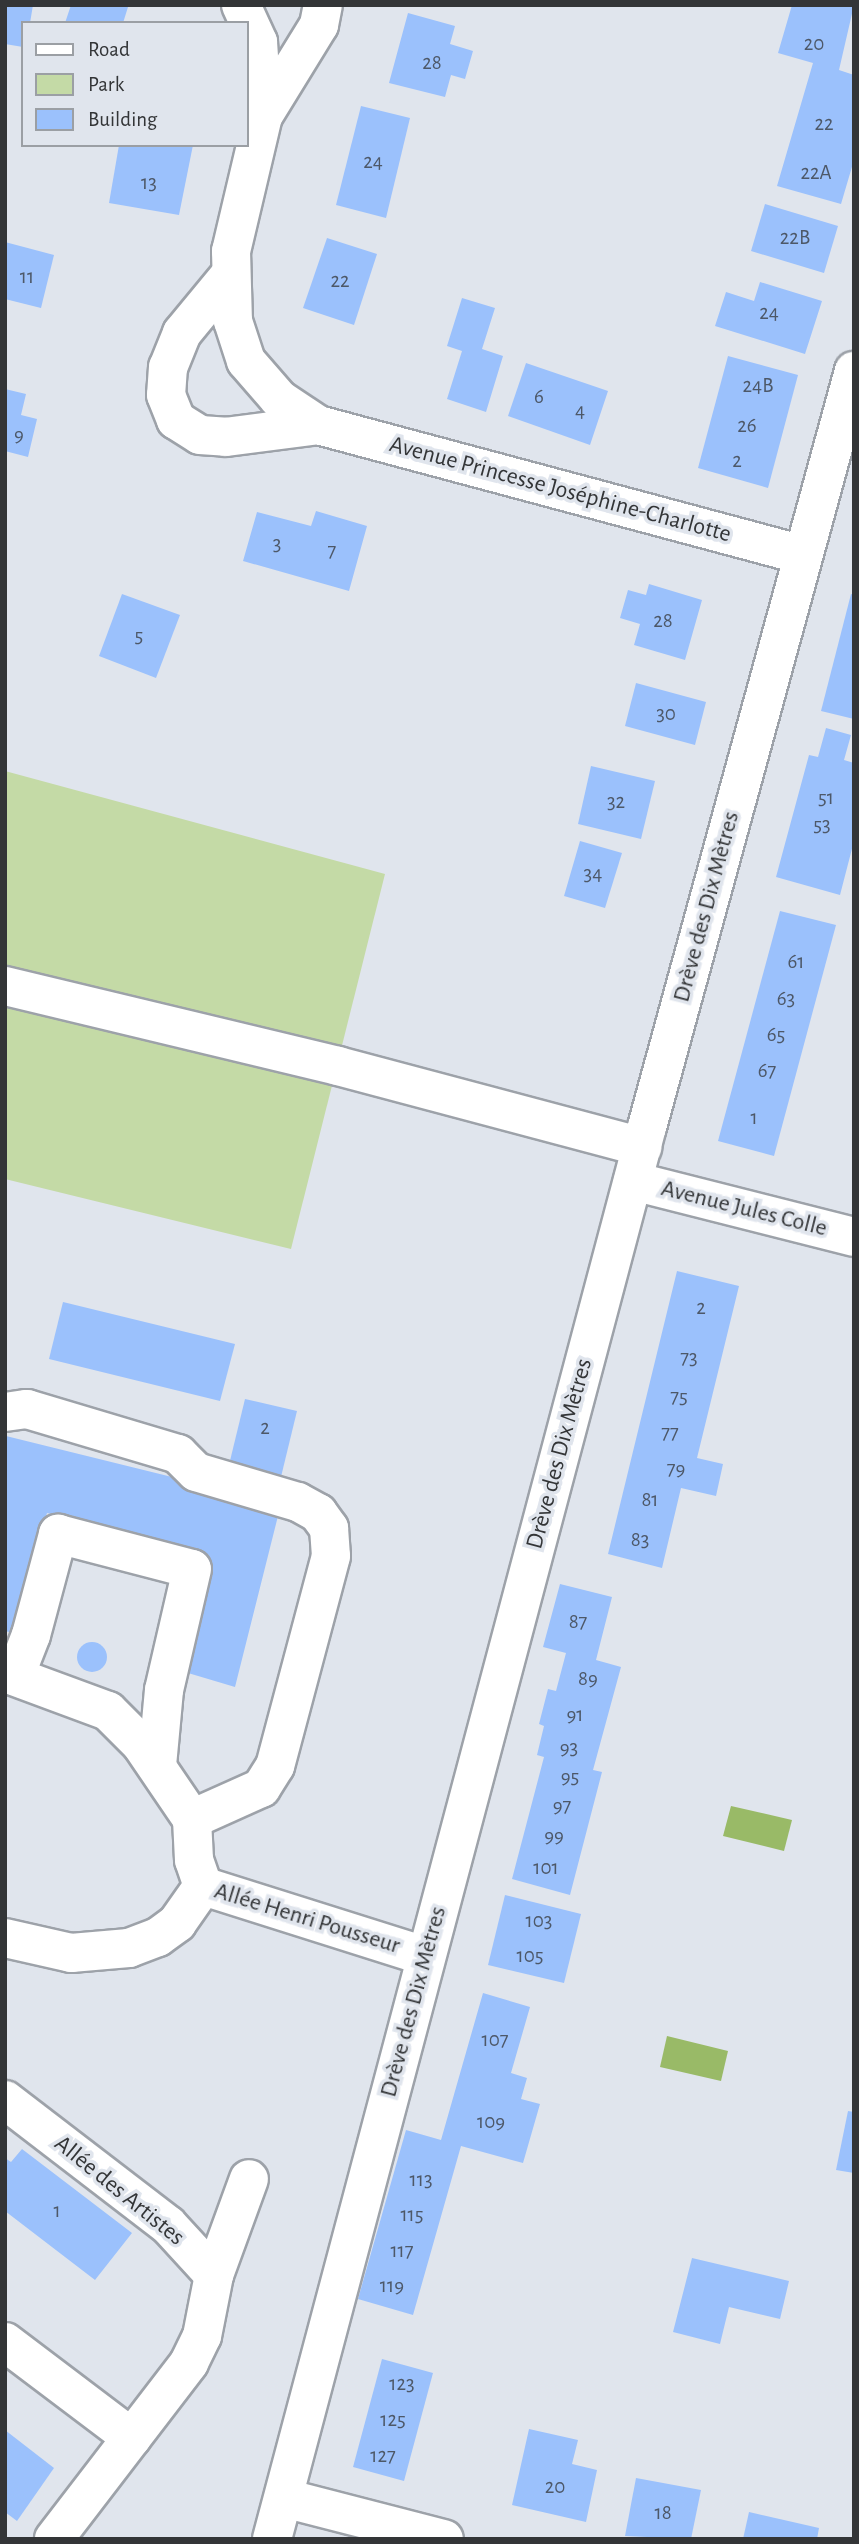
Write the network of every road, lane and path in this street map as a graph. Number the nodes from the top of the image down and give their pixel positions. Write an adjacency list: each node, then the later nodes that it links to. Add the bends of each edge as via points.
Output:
1 (241, 5): 3 (street, Avenue Princesse Joséphine-Charlotte, via 258,42)
2 (323, 5): 3 (street, Avenue Princesse Joséphine-Charlotte, via 319,25)
3 (262, 116): 4 (street, Avenue Princesse Joséphine-Charlotte)
4 (229, 276): 6 (street, Avenue Princesse Joséphine-Charlotte, via 233,321 246,361 279,399); 6 (street, Avenue Princesse Joséphine-Charlotte, via 182,333 168,367 166,395 176,420 200,435 226,437)
5 (854, 372): 7 (street, Drève des Dix Mètres)
6 (318, 425): 7 (street, Avenue Princesse Joséphine-Charlotte)
7 (803, 555): 9 (street, Drève des Dix Mètres)
8 (5, 986): 9 (street, Avenue Jules Colle, via 338,1066)
9 (638, 1164): 10 (street, Avenue Jules Colle); 17 (street, Drève des Dix Mètres)
10 (854, 1237)
11 (5, 1412): 14 (street, via 27,1409 178,1454 196,1472 298,1502 317,1513 329,1528 331,1556 275,1766 261,1788)
12 (10, 1674): 13 (street, via 108,1711); 13 (street, via 31,1635 58,1534 192,1569 164,1690)
13 (157, 1765): 14 (street)
14 (192, 1819): 15 (street, via 194,1860)
15 (202, 1886): 16 (street, Allée Henri Pousseur, via 177,1923 130,1948 71,1953); 17 (street, Allée Henri Pousseur)
16 (5, 1938)
17 (425, 1956): 23 (street, Drève des Dix Mètres)
18 (5, 2100): 20 (street, Allée des Artistes, via 168,2225)
19 (249, 2179): 20 (street)
20 (214, 2275): 22 (street, via 202,2336 189,2363)
21 (5, 2342): 22 (street)
22 (132, 2438): 24 (street)
23 (284, 2498): 25 (street, Drève des Dix Mètres); 26 (street)
24 (54, 2539)
25 (272, 2539)
26 (444, 2539)

